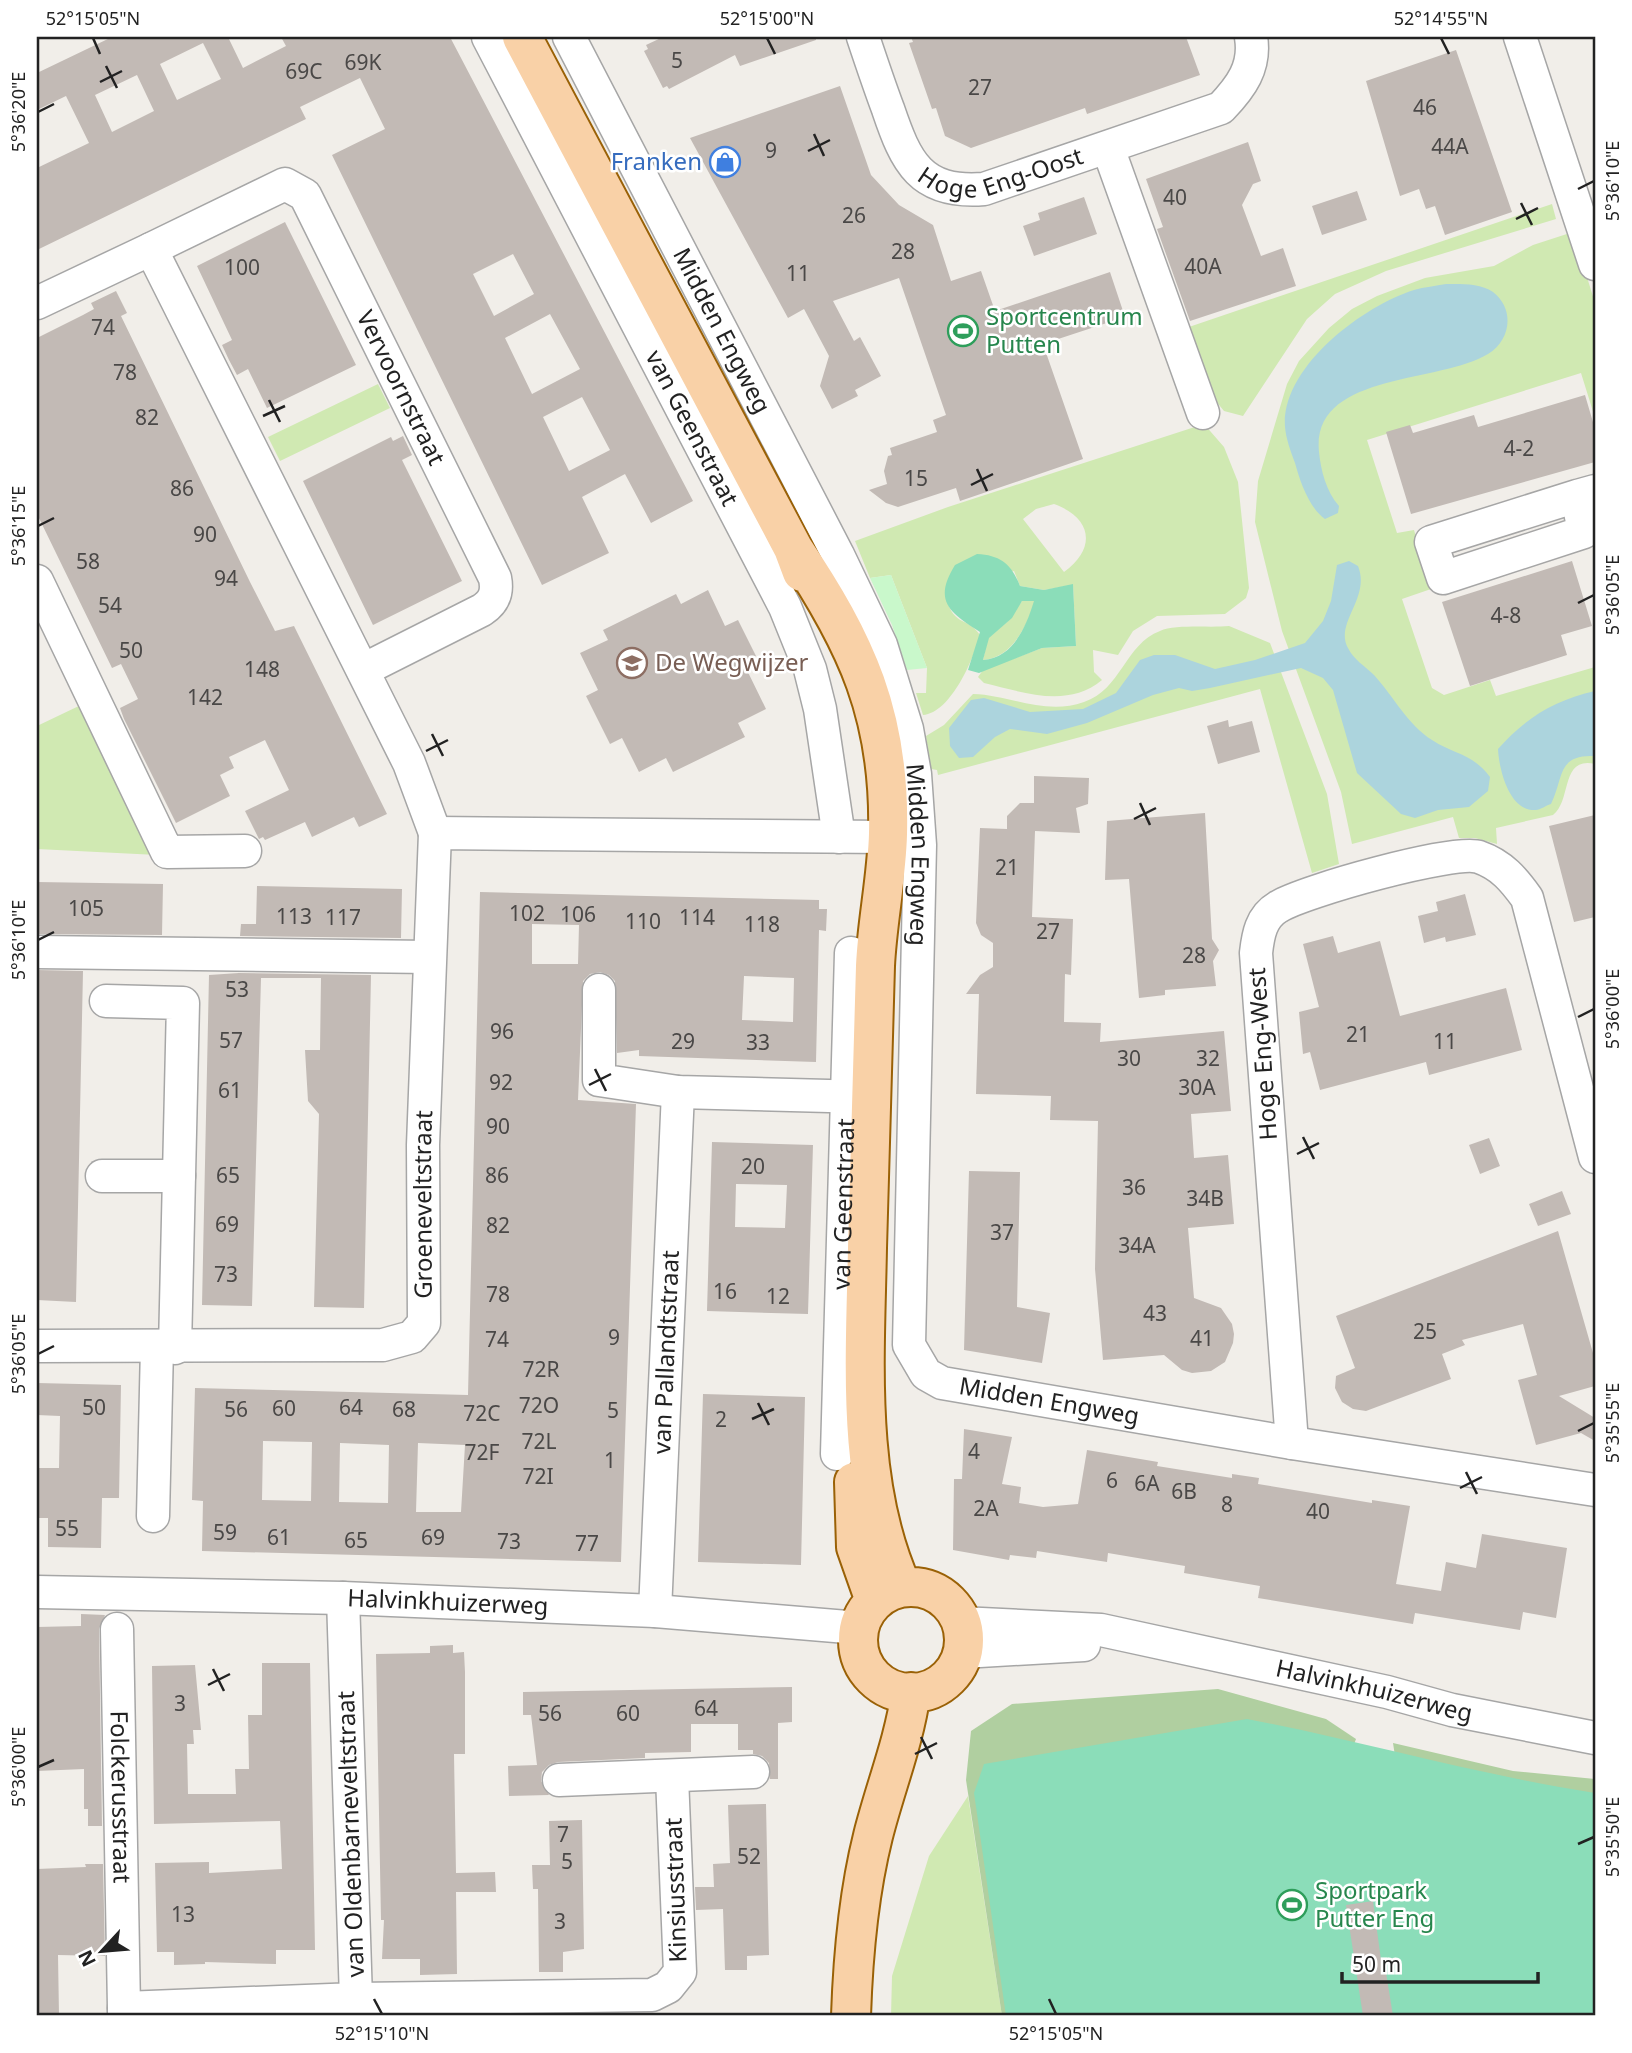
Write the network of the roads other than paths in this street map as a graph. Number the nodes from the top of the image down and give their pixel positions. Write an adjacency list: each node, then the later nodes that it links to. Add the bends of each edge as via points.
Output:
1 (488, 37): 15 (street, van Geenstraat, via 785,607)
2 (522, 37): 15 (main road, van Geenstraat, via 793,548 854,648 869,688 888,791)
3 (569, 37): 31 (street, Midden Engweg, via 838,555 881,645 907,729 920,845 909,1345 926,1374 942,1383)
4 (863, 37): 7 (street, Hoge Eng-Oost, via 900,145 914,168 934,184 958,191 984,189)
5 (1251, 37): 7 (street, Hoge Eng-Oost, via 1250,66 1240,89 1221,107)
6 (1520, 37): 9 (street)
7 (1108, 148): 11 (street, Hoge Eng-Oost)
8 (151, 249): 10 (street, Vervoornstraat); 13 (street); 13 (street, Vervoornstraat, via 285,184 304,195 497,588 482,610)
9 (1595, 264)
10 (37, 303)
11 (1203, 413)
12 (37, 581): 16 (street, via 167,852)
13 (363, 670): 14 (street, via 409,763)
14 (435, 833): 15 (street); 20 (street, Groeneveltstraat)
15 (866, 837): 25 (main road, van Geenstraat, via 877,914)
16 (245, 851)
17 (37, 952): 18 (street)
18 (186, 953): 20 (street); 23 (street)
19 (851, 953): 25 (street, van Geenstraat)
20 (429, 957): 30 (street, Groeneveltstraat, via 424,1323 412,1336 383,1345)
21 (599, 989): 24 (street, via 599,1080)
22 (106, 1001): 23 (street)
23 (183, 1003): 28 (street)
24 (678, 1092): 25 (street); 38 (street, van Pallandtstraat)
25 (859, 1096): 32 (street, van Geenstraat); 37 (main road, van Geenstraat, via 866,1330 857,1399 853,1518 861,1567)
26 (1595, 1157): 31 (street, Hoge Eng-West, via 1527,898 1507,872 1477,856 1437,859 1300,897 1276,908 1259,929 1256,953)
27 (102, 1176): 28 (street)
28 (179, 1176): 30 (street)
29 (37, 1346): 30 (street, Groeneveltstraat)
30 (166, 1348): 34 (street)
31 (1292, 1443): 33 (street)
32 (837, 1454)
33 (1595, 1490)
34 (153, 1516)
35 (37, 1592): 36 (street, Halvinkhuizerweg)
36 (343, 1598): 38 (street, Halvinkhuizerweg); 46 (street, van Oldenbarneveltstraat)
37 (879, 1606): 38 (street, Halvinkhuizerweg); 40 (main road, via 923,1588 936,1593 946,1601); 41 (main road, via 859,1649 866,1668)
38 (655, 1611)
39 (117, 1629): 48 (street, Folckerusstraat)
40 (962, 1638): 41 (main road, via 954,1671 939,1685 930,1690); 42 (street, Halvinkhuizerweg, via 1152,1642)
41 (900, 1690): 49 (main road, via 878,1742 873,1835 854,1943)
42 (1595, 1738)
43 (753, 1772): 44 (street)
44 (672, 1777): 45 (street); 47 (street, Kinsiusstraat, via 680,1972 668,1987)
45 (558, 1780)
46 (356, 1999): 47 (street, Kinsiusstraat); 48 (street, van Oldenbarneveltstraat)
47 (615, 2006)
48 (124, 2012)
49 (850, 2016)

